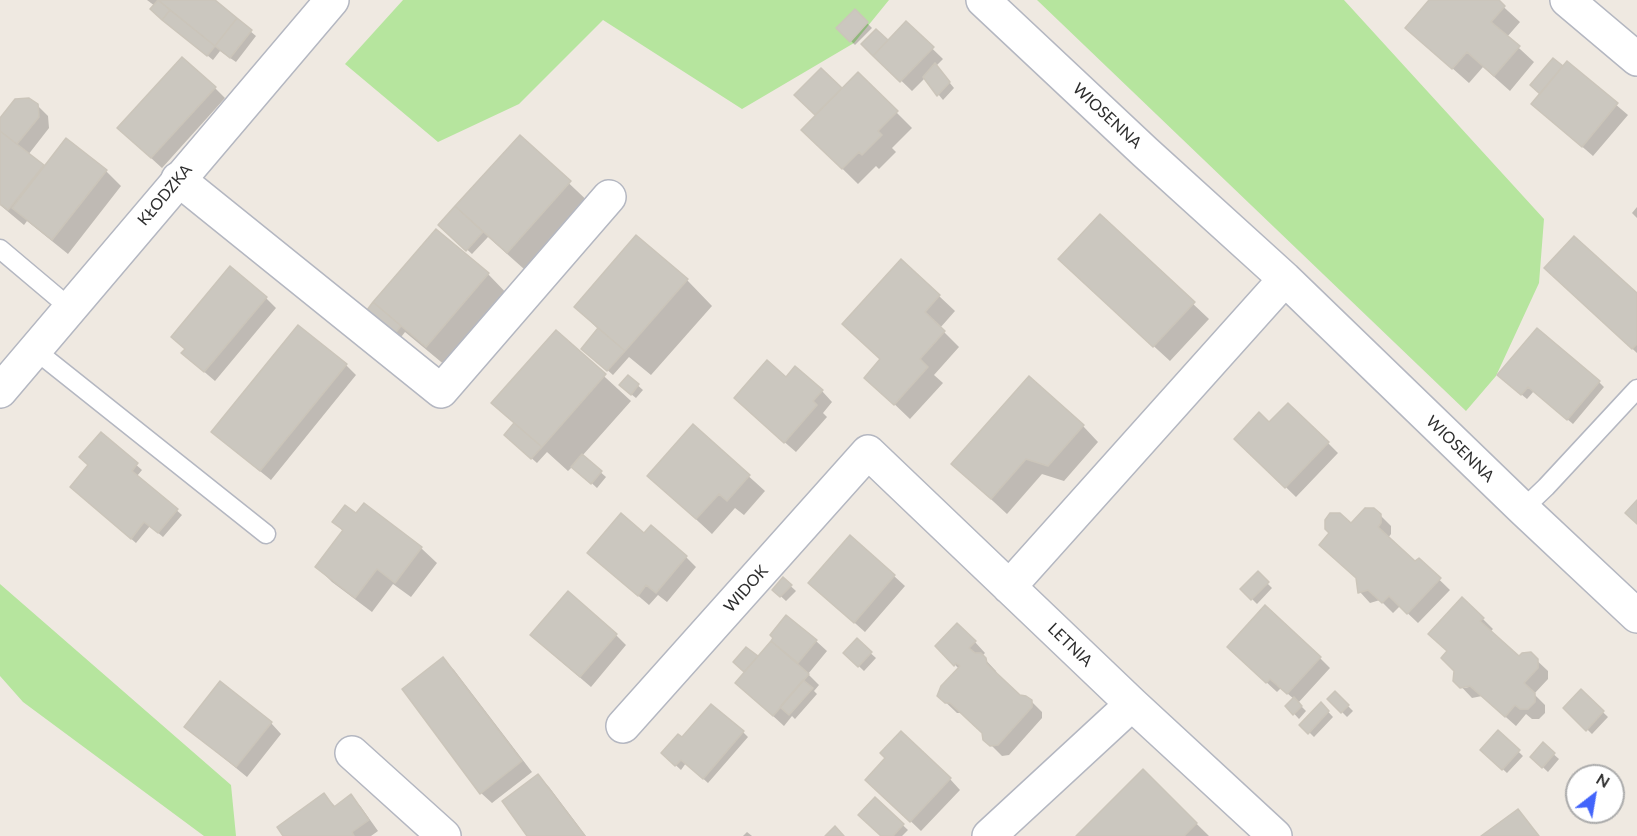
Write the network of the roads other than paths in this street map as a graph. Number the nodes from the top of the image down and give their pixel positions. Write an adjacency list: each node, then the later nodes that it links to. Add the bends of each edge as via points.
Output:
1 (332, 0): 5 (street, KŁODZKA)
2 (983, 0): 8 (street, WIOSENNA)
3 (1567, 0): 4 (street)
4 (1637, 59)
5 (178, 179): 6 (street, via 441,391); 9 (street, KŁODZKA)
6 (609, 197)
7 (0, 249): 9 (lane)
8 (1285, 279): 14 (street, WIOSENNA); 16 (street)
9 (70, 308): 10 (street, KŁODZKA)
10 (34, 350): 12 (street, KŁODZKA); 15 (lane)
11 (1637, 389): 14 (lane)
12 (0, 391)
13 (868, 452): 16 (street, LETNIA); 19 (street, WIDOK)
14 (1523, 509): 17 (street, WIOSENNA)
15 (266, 534)
16 (1009, 586): 18 (street, LETNIA)
17 (1637, 616)
18 (1132, 704): 22 (street); 23 (street, LETNIA)
19 (623, 726)
20 (352, 753): 21 (street)
21 (444, 836)
22 (989, 836)
23 (1275, 836)

